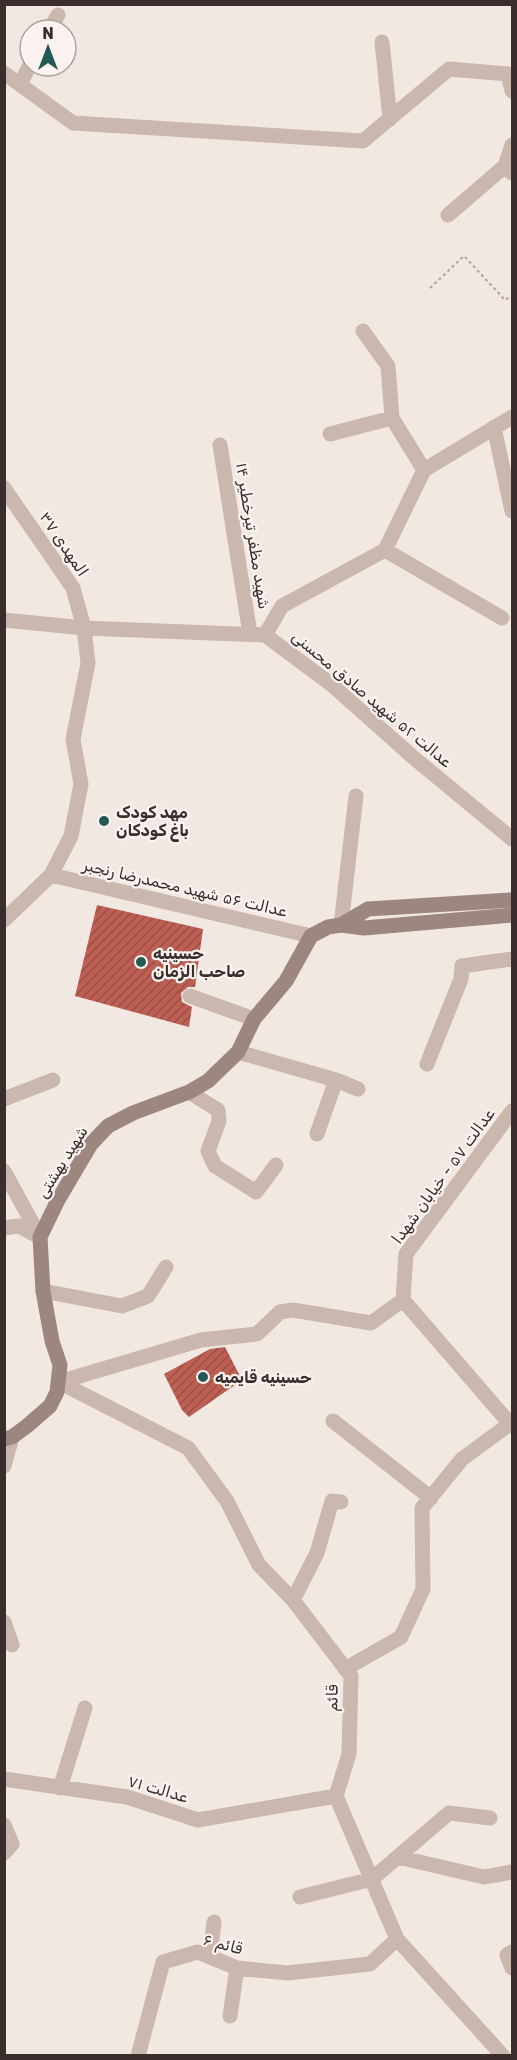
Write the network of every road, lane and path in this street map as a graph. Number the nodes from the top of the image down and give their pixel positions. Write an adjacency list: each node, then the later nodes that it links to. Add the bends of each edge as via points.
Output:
1 (58, 15): 2 (street)
2 (56, 18)
3 (382, 42): 9 (street)
4 (510, 71): 8 (street); 9 (street, via 449,69)
5 (4, 73): 7 (street)
6 (23, 78): 7 (street)
7 (20, 84): 9 (street, via 73,123 363,141)
8 (513, 91)
9 (390, 119)
10 (513, 145): 11 (street)
11 (509, 170): 12 (street)
12 (448, 215)
13 (430, 288): 14 (path, via 464,256 505,300)
14 (513, 296)
15 (363, 331): 17 (street, via 388,366)
16 (513, 417): 18 (street)
17 (393, 418): 19 (street); 21 (street)
18 (494, 427): 21 (street); 23 (street)
19 (330, 434)
20 (220, 445): 28 (street, شهید مظفر تیرخطیر ۱۴)
21 (424, 470): 24 (street)
22 (4, 488): 27 (street, المهدی ۳۷, via 73,588)
23 (513, 511)
24 (386, 550): 25 (street); 28 (street, via 282,606)
25 (502, 618)
26 (4, 620): 27 (street)
27 (84, 628): 28 (street); 31 (street, المهدی ۳۷, via 88,663 72,739 81,784 71,836)
28 (257, 634): 30 (street, عدالت ۵۲ شهید صادق محسنی, via 332,685)
29 (356, 796): 35 (street)
30 (513, 839)
31 (51, 875): 34 (street, المهدی ۳۷); 36 (street, عدالت ۵۶ شهید محمدرضا رنجبر)
32 (513, 900): 35 (main road, via 368,909)
33 (513, 915): 35 (main road, via 364,928)
34 (4, 920)
35 (341, 925): 36 (main road)
36 (311, 936): 39 (main road, شهید بهشتی, via 286,981)
37 (513, 959): 41 (street, via 462,966 461,979)
38 (190, 996): 39 (street)
39 (254, 1019): 40 (main road, شهید بهشتی)
40 (238, 1052): 43 (street); 45 (main road, شهید بهشتی)
41 (427, 1064)
42 (53, 1080): 46 (street)
43 (336, 1080): 44 (street); 48 (street)
44 (358, 1089)
45 (189, 1092): 51 (street, via 218,1110 219,1121 208,1151 215,1166 256,1192); 54 (main road, شهید بهشتی, via 108,1126 91,1144)
46 (4, 1099)
47 (513, 1111): 49 (street, عدالت ۵۷ - خیابان شهدا)
48 (317, 1134)
49 (495, 1135): 50 (street); 57 (street, عدالت ۵۷ - خیابان شهدا, via 406,1254)
50 (513, 1137)
51 (276, 1165)
52 (4, 1172): 54 (street)
53 (4, 1228): 54 (street, via 19,1227)
54 (40, 1237): 56 (main road)
55 (166, 1267): 56 (street, via 148,1296 122,1306)
56 (43, 1291): 58 (main road, via 60,1365)
57 (403, 1300): 58 (street, via 371,1323 293,1310 280,1312 257,1334 201,1340); 60 (street)
58 (59, 1382): 61 (main road, via 50,1406); 65 (street, قائم, via 189,1448 227,1501 259,1565)
59 (333, 1421): 63 (street)
60 (512, 1425): 63 (street, via 462,1459)
61 (8, 1438): 62 (street)
62 (4, 1466)
63 (430, 1498): 68 (street, via 422,1508 423,1589 401,1637)
64 (341, 1502): 65 (street, via 332,1501 317,1553)
65 (293, 1600): 68 (street, قائم)
66 (4, 1623): 67 (street)
67 (12, 1645)
68 (345, 1668): 72 (street, قائم, via 351,1676 349,1754)
69 (85, 1708): 71 (street)
70 (4, 1779): 71 (street, عدالت ۷۱)
71 (60, 1788): 72 (street, عدالت ۷۱, via 127,1797 198,1820)
72 (336, 1796): 78 (street)
73 (490, 1818): 76 (street, via 449,1813)
74 (4, 1825): 75 (street, via 12,1844)
75 (4, 1853)
76 (398, 1857): 77 (street, via 484,1876); 78 (street)
77 (513, 1872)
78 (372, 1879): 79 (street); 81 (street)
79 (300, 1897)
80 (214, 1922): 83 (street)
81 (397, 1939): 84 (street, قائم ۶, via 370,1964 288,1973); 88 (street)
82 (513, 1952): 85 (street, via 507,1955)
83 (210, 1957): 84 (street, قائم ۶); 87 (street, قائم ۶, via 198,1952 163,1962)
84 (237, 1968): 86 (street)
85 (513, 1968)
86 (230, 2016)
87 (138, 2055)
88 (503, 2055)

